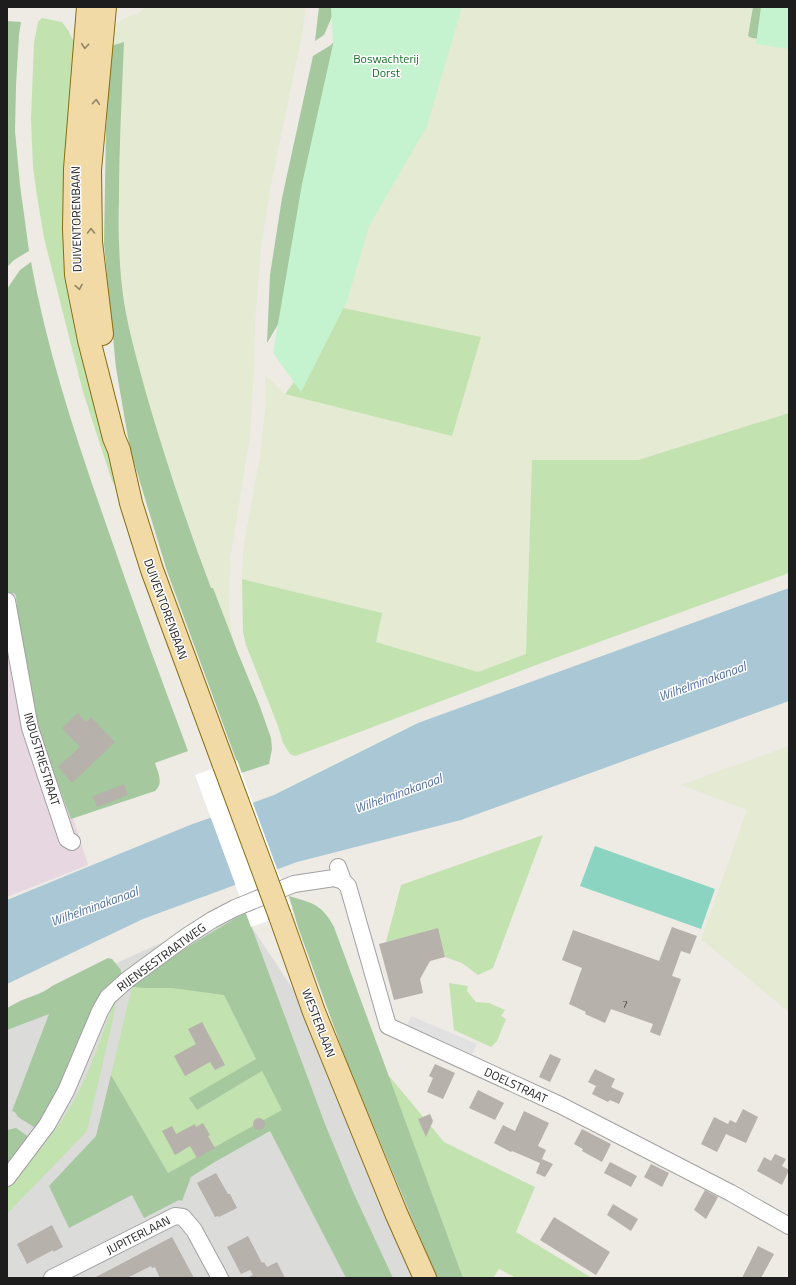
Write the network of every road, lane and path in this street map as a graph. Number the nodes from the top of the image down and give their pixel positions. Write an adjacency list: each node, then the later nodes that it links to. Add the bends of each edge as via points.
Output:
1 (88, 7): 3 (main road, DUIVENTORENBAAN, one-way to 3, via 75,169 76,275)
2 (105, 7): 3 (main road, DUIVENTORENBAAN, one-way to 2, via 121,436 100,324 91,242 90,170)
3 (119, 450): 5 (main road, DUIVENTORENBAAN, via 131,503 152,570)
4 (7, 602): 6 (street, INDUSTRIESTRAAT, via 30,728 67,839)
5 (224, 765): 12 (main road, WESTERLAAN, bridge, via 314,1012)
6 (72, 842)
7 (341, 874): 8 (street, RIJENSESTRAATWEG, via 334,878 294,884 212,920 127,980 108,997 66,1091 47,1125); 9 (street, DOELSTRAAT, via 348,886 388,1026 560,1105 731,1193)
8 (7, 1178)
9 (789, 1226)
10 (52, 1278): 11 (street, JUPITERLAAN, via 175,1216 183,1217 194,1230)
11 (220, 1278)
12 (425, 1278)

